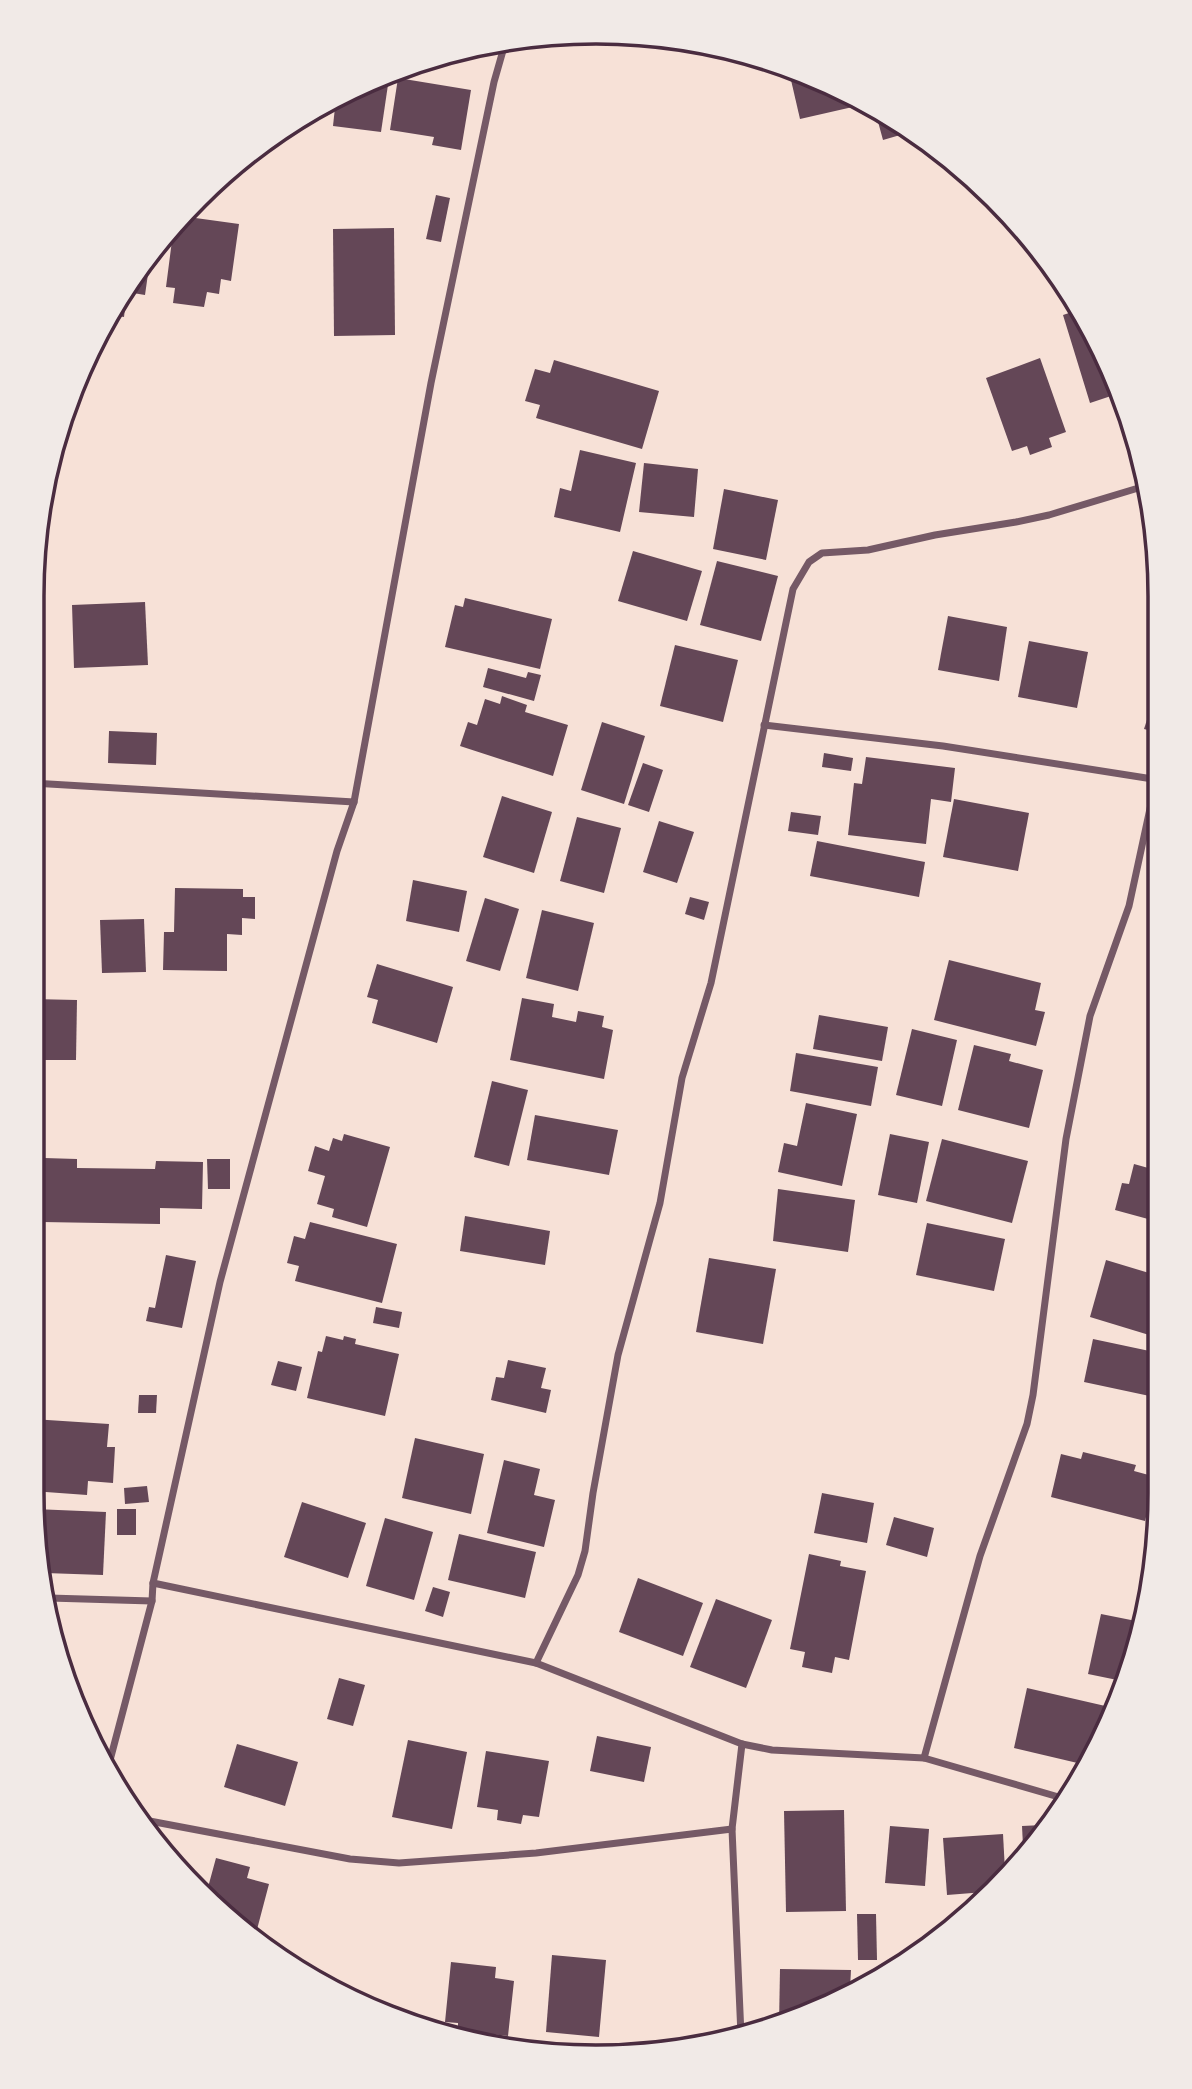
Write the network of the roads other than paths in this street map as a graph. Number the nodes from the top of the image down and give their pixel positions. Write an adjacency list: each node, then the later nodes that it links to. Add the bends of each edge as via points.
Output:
1 (503, 52): 6 (street, via 431,383)
2 (1138, 488): 3 (street, via 1017,522 867,550 822,553 809,562 793,589)
3 (764, 725): 4 (street, via 943,746); 11 (street, via 711,983 682,1078 660,1203 618,1355 586,1551)
4 (1148, 778)
5 (44, 784): 6 (street)
6 (354, 802): 8 (street, via 220,1282)
7 (1148, 823): 14 (street, via 1129,906 1090,1016 1066,1139 1027,1424 980,1556)
8 (153, 1583): 10 (street); 11 (street)
9 (54, 1598): 10 (street)
10 (152, 1601): 13 (street)
11 (536, 1664): 12 (street)
12 (742, 1744): 14 (street, via 772,1750); 17 (street)
13 (111, 1756)
14 (924, 1758): 15 (street)
15 (1057, 1797)
16 (153, 1822): 17 (street, via 350,1859 399,1863 536,1853)
17 (732, 1829): 18 (street)
18 (741, 2026)

